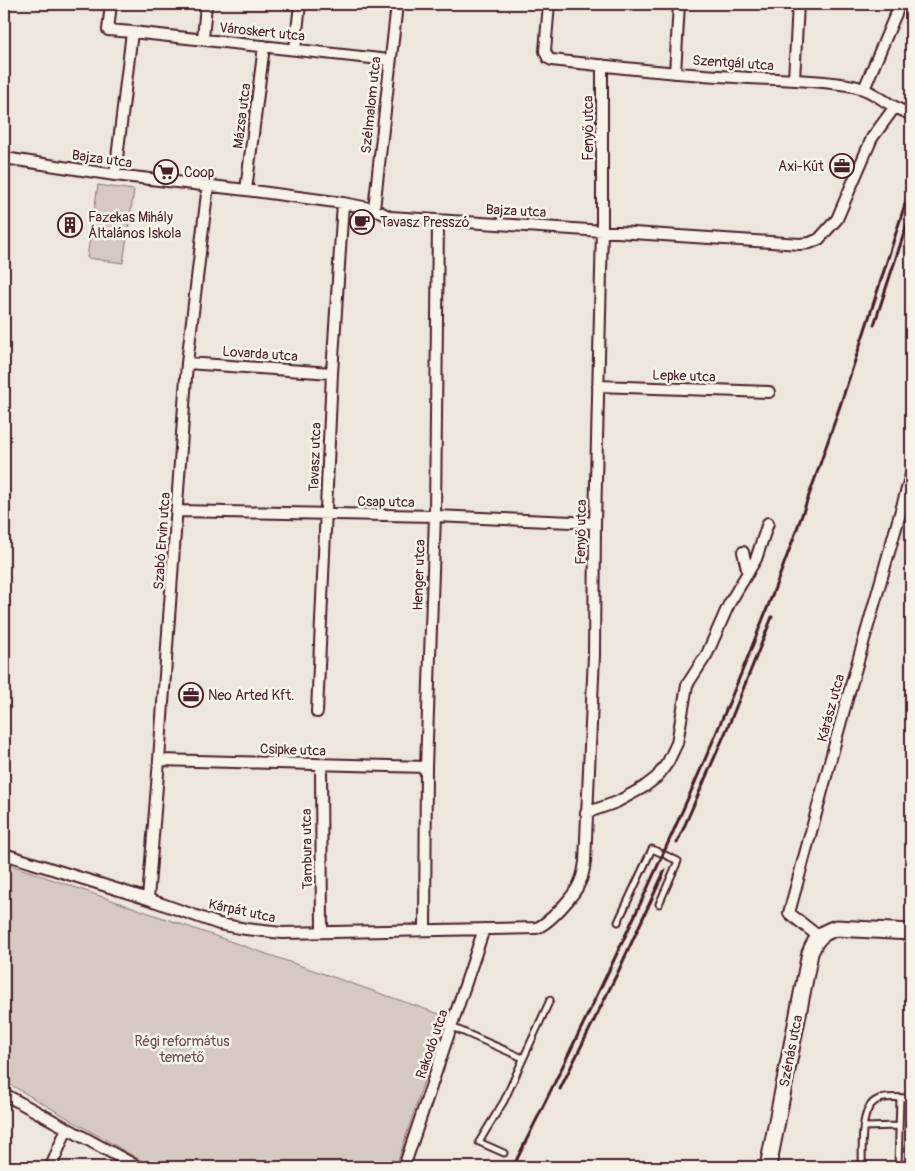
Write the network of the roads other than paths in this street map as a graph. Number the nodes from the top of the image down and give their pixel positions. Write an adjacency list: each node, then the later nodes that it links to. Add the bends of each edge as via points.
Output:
1 (111, 4): 9 (street, Városkert utca, via 108,30)
2 (206, 4): 10 (street)
3 (300, 4): 12 (street)
4 (397, 4): 13 (street, Szélmalom utca)
5 (549, 4): 14 (street, Szentgál utca, via 545,51 548,58)
6 (679, 4): 15 (street)
7 (798, 4): 16 (street)
8 (900, 4): 17 (street)
9 (132, 32): 10 (street, Városkert utca); 21 (street)
10 (203, 39): 11 (street, Városkert utca)
11 (264, 46): 12 (street, Városkert utca); 23 (street, Mázsa utca)
12 (295, 49): 13 (street, Városkert utca)
13 (389, 60): 25 (street, Szélmalom utca)
14 (602, 66): 15 (street, Szentgál utca); 27 (street, Fenyő utca)
15 (675, 73): 16 (street, Szentgál utca)
16 (794, 80): 17 (street, Szentgál utca)
17 (864, 89): 18 (street, Szentgál utca)
18 (894, 108): 19 (street, Szentgál utca); 27 (street, Bajza utca, via 872,138 837,219 815,241 800,244)
19 (911, 114)
20 (4, 158): 21 (street, Bajza utca)
21 (115, 175): 22 (street, Bajza utca)
22 (208, 185): 23 (street, Bajza utca); 28 (street, Szabó Ervin utca)
23 (246, 190): 24 (street, Bajza utca)
24 (343, 203): 25 (street, Bajza utca); 29 (street, Tavasz utca)
25 (374, 209): 26 (street, Bajza utca, via 390,217)
26 (438, 221): 27 (street, Bajza utca); 35 (street, Henger utca)
27 (602, 230): 30 (street, Fenyő utca)
28 (187, 363): 29 (street, Lovarda utca); 33 (street, Szabó Ervin utca)
29 (332, 373): 34 (street, Tavasz utca)
30 (598, 386): 31 (street, Lepke utca); 36 (street, Fenyő utca)
31 (768, 392)
32 (911, 475): 53 (street, Kárász utca, via 789,913)
33 (178, 511): 34 (street, Csap utca); 41 (street, Szabó Ervin utca)
34 (326, 515): 35 (street, Csap utca); 40 (street, Tavasz utca)
35 (434, 516): 36 (street, Csap utca); 43 (street, Henger utca)
36 (595, 523): 44 (street, Fenyő utca, via 594,655)
37 (768, 523): 39 (street)
38 (743, 552): 39 (street)
39 (748, 573): 44 (street, via 707,654 687,684 677,742 664,769 644,787 617,802)
40 (317, 712)
41 (159, 760): 42 (street, Csipke utca); 46 (street, Szabó Ervin utca)
42 (320, 765): 43 (street, Csipke utca); 51 (street, Tambura utca)
43 (426, 767): 50 (street, Henger utca)
44 (586, 813): 49 (street, Fenyő utca, via 585,862 576,890 536,928)
45 (4, 854): 46 (street, Kárpát utca)
46 (148, 899): 51 (street, Kárpát utca, via 219,924 282,933)
47 (659, 904): 48 (lane, via 678,862 652,849)
48 (618, 922)
49 (484, 929): 50 (street, Kárpát utca); 55 (street, Rakodó utca)
50 (425, 930): 51 (street, Kárpát utca)
51 (322, 932)
52 (911, 932): 53 (street, via 844,927)
53 (818, 936): 67 (street, Szénás utca, via 810,953)
54 (550, 1000): 56 (lane)
55 (452, 1027): 56 (lane); 66 (street, Rakodó utca)
56 (524, 1058): 63 (lane, via 504,1101 479,1142)
57 (4, 1094): 62 (street)
58 (900, 1098): 59 (lane); 60 (lane); 61 (lane, via 881,1098 872,1102 866,1111)
59 (911, 1098)
60 (899, 1126): 61 (lane); 69 (lane)
61 (864, 1127): 68 (lane)
62 (66, 1128): 64 (street); 65 (street)
63 (504, 1153)
64 (51, 1167)
65 (138, 1167)
66 (404, 1167)
67 (768, 1167)
68 (862, 1167)
69 (898, 1167)

